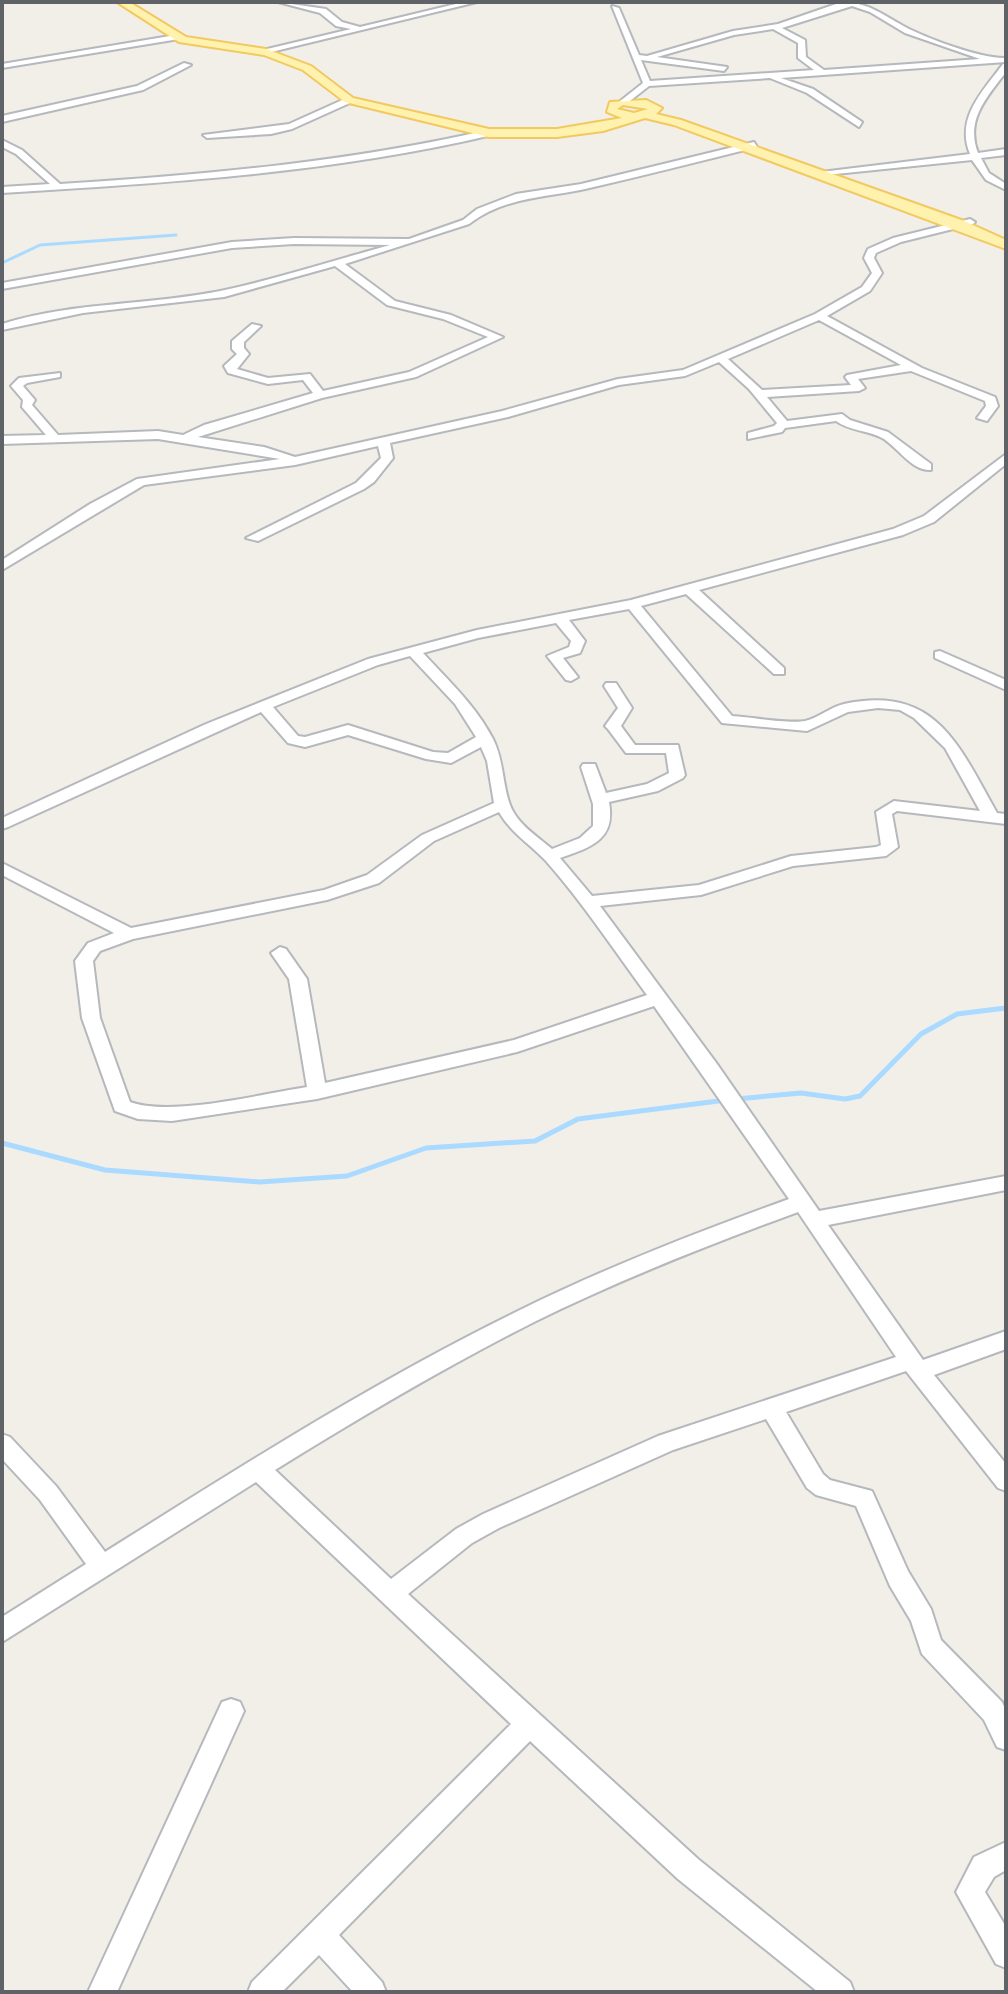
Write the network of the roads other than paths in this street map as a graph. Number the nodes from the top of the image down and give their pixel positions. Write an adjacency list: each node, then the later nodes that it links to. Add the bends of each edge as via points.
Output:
1 (122, 2): 8 (main road)
2 (282, 2): 7 (street, via 323,11 339,24)
3 (473, 2): 7 (street)
4 (852, 3): 6 (street); 13 (street, via 908,31)
5 (618, 7): 10 (street)
6 (775, 27): 11 (street); 17 (street, via 802,42 802,58)
7 (359, 29): 9 (street)
8 (176, 37): 9 (main road); 15 (street)
9 (266, 52): 20 (main road, via 316,73)
10 (636, 57): 11 (street); 19 (street)
11 (650, 57): 18 (street)
12 (1006, 60): 13 (street)
13 (991, 61): 17 (street)
14 (187, 65): 23 (street, via 140,88)
15 (2, 66)
16 (1006, 66): 32 (street, via 967,126)
17 (822, 72): 18 (street)
18 (761, 74): 19 (street); 24 (street, via 810,91)
19 (644, 88): 21 (street); 22 (street)
20 (349, 100): 25 (main road); 26 (street, via 292,126)
21 (648, 111): 22 (main road); 22 (main road); 28 (main road)
22 (622, 113): 25 (main road, via 551,134)
23 (2, 119)
24 (859, 124)
25 (489, 133): 35 (street, via 213,176)
26 (207, 135)
27 (2, 143): 29 (street)
28 (749, 146): 33 (main road); 40 (street, via 581,187 519,196 459,225)
29 (19, 152): 31 (street); 35 (street)
30 (1006, 152): 32 (street)
31 (2, 156)
32 (973, 156): 34 (street); 36 (street, via 982,173)
33 (798, 164): 34 (main road); 38 (main road)
34 (826, 172): 38 (main road)
35 (58, 187): 37 (street)
36 (1006, 187)
37 (2, 190)
38 (964, 223): 39 (main road); 41 (main road); 44 (street, via 872,251 869,264 877,273 866,289)
39 (1006, 237)
40 (392, 245): 42 (street, via 390,250); 43 (street, via 232,245)
41 (1006, 245)
42 (339, 264): 46 (street, via 224,294 83,310); 51 (street, via 391,303 497,337 412,375)
43 (2, 286)
44 (819, 316): 47 (street); 48 (street)
45 (256, 326): 51 (street, via 238,341 243,354 230,366 232,371 268,381 306,376)
46 (2, 327)
47 (721, 358): 50 (street); 58 (street, via 685,373 618,382)
48 (913, 367): 50 (street, via 851,377 860,386 856,388); 52 (street, via 991,399)
49 (56, 375): 55 (street, via 23,380 17,386)
50 (759, 394): 53 (street)
51 (320, 395): 56 (street)
52 (983, 418)
53 (782, 425): 54 (street); 61 (street, via 838,417 894,440)
54 (752, 436)
55 (54, 437): 56 (street); 57 (street)
56 (187, 438): 60 (street)
57 (2, 440)
58 (384, 443): 60 (street); 62 (street, via 387,458 370,479)
59 (1006, 458): 64 (street, via 929,519 898,532)
60 (295, 461): 63 (street, via 141,482)
61 (927, 467)
62 (253, 538)
63 (2, 566)
64 (687, 587): 65 (street); 69 (street)
65 (632, 604): 66 (street); 78 (street, via 727,720 807,726 845,708 893,704 911,711 951,746)
66 (560, 619): 67 (street); 70 (street, via 578,641 575,650 554,656)
67 (412, 650): 73 (street); 74 (street, via 460,701)
68 (940, 655): 72 (street)
69 (779, 671)
70 (571, 677)
71 (611, 686): 76 (street, via 625,708 613,726 631,750 673,748 677,775 652,788)
72 (1006, 686)
73 (261, 706): 74 (street, via 293,740 305,742 348,730 451,758); 79 (street)
74 (485, 738): 77 (street, via 495,761)
75 (589, 767): 76 (street)
76 (600, 799): 80 (street, via 600,830 592,842)
77 (502, 805): 80 (street, via 514,824); 83 (street, via 428,838 373,879 327,895)
78 (999, 819): 82 (street, via 894,806 884,812 890,847 880,852 791,861 701,890)
79 (2, 824)
80 (550, 856): 82 (street)
81 (2, 868): 83 (street)
82 (588, 902): 85 (street)
83 (129, 934): 86 (street, via 94,947 84,961 91,1018 122,1106 172,1114)
84 (280, 953): 86 (street, via 298,979)
85 (658, 998): 86 (street, via 517,1046); 88 (street)
86 (317, 1092)
87 (1006, 1183): 88 (street)
88 (806, 1211): 90 (street); 93 (street, via 687,1244 443,1360)
89 (1006, 1340): 90 (street)
90 (915, 1366): 91 (street); 94 (street)
91 (771, 1408): 96 (street, via 666,1443 491,1521); 100 (street, via 815,1481 864,1498 931,1646 993,1711)
92 (2, 1444): 95 (street, via 48,1493)
93 (258, 1469): 95 (street); 96 (street)
94 (1006, 1481)
95 (102, 1566): 97 (street)
96 (389, 1595): 99 (street)
97 (2, 1631)
98 (231, 1711): 104 (street)
99 (530, 1723): 102 (street); 107 (street, via 688,1869)
100 (1006, 1738)
101 (1006, 1856): 103 (street, via 984,1867 970,1892)
102 (319, 1934): 105 (street); 106 (street)
103 (1006, 1954)
104 (102, 1992)
105 (262, 1992)
106 (372, 1992)
107 (840, 1992)

